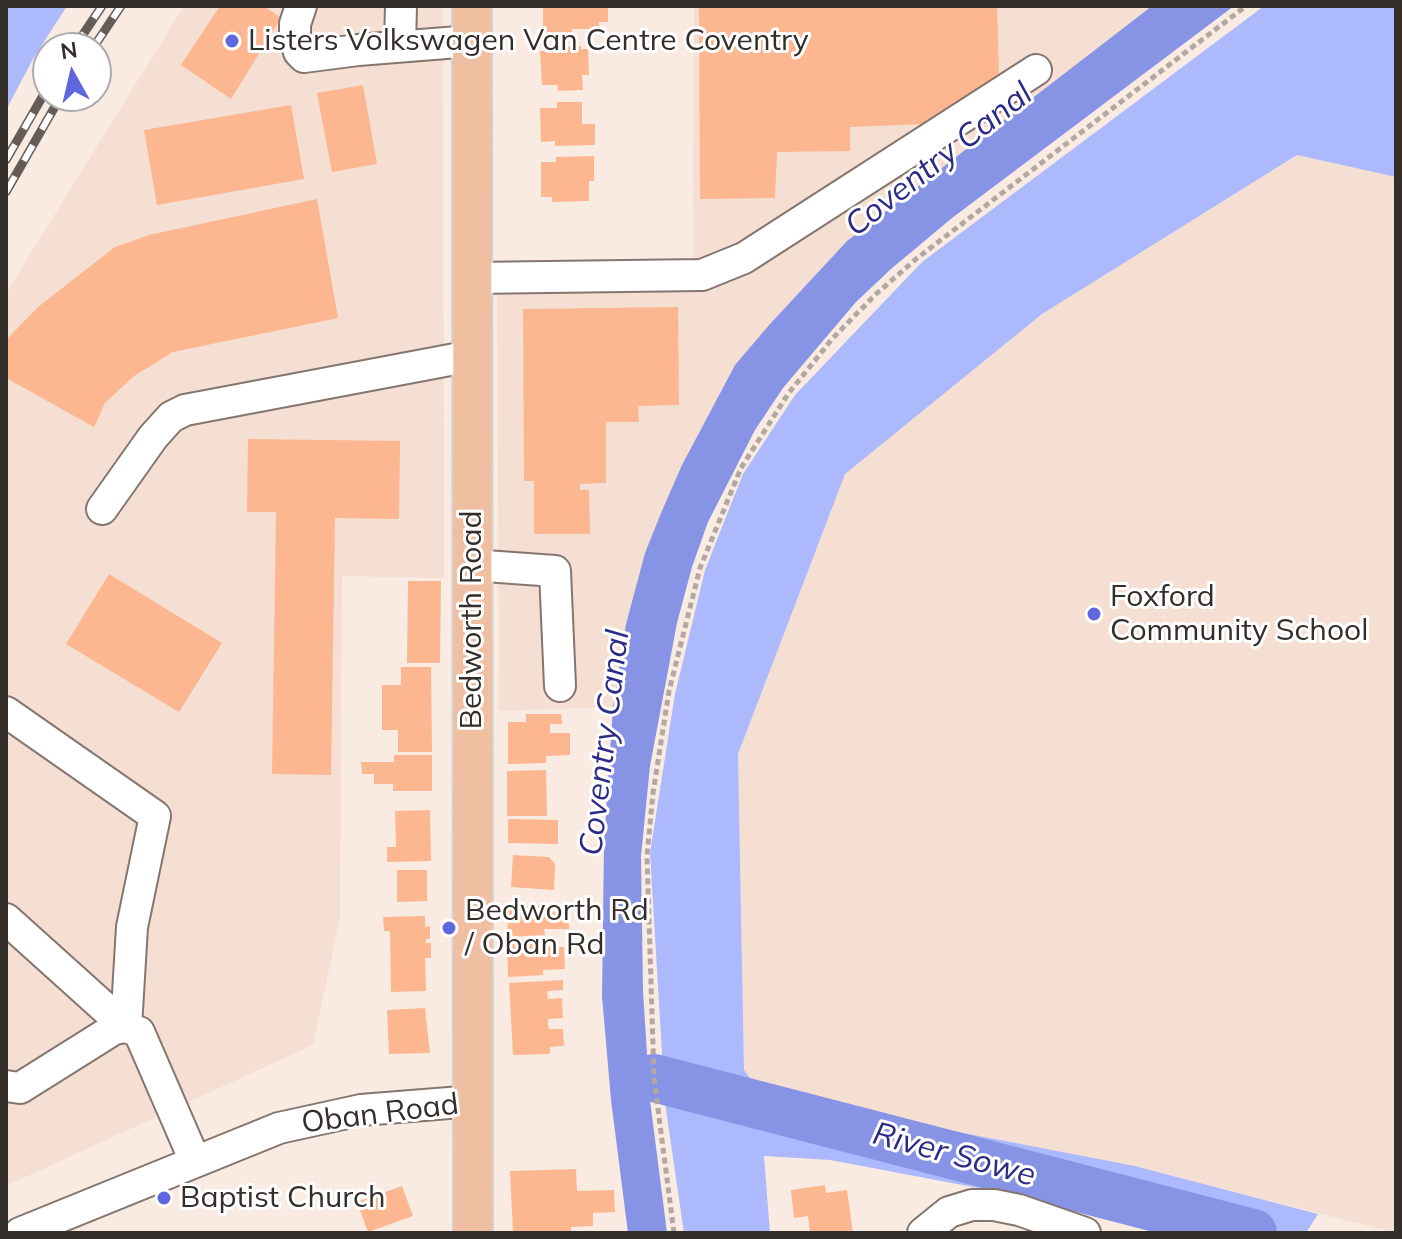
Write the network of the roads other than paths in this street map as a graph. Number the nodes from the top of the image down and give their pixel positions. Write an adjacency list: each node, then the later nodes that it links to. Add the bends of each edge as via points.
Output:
1 (301, 6): 4 (street, via 295,37 304,57)
2 (401, 6): 4 (street)
3 (472, 24): 4 (street); 6 (main road, Bedworth Road)
4 (400, 46)
5 (1036, 70): 6 (street, via 744,258 702,275)
6 (471, 278): 7 (main road, Bedworth Road)
7 (471, 356): 8 (street, via 185,410 153,437); 9 (main road, Bedworth Road)
8 (102, 509)
9 (471, 565): 10 (street, via 555,571); 15 (main road, Bedworth Road)
10 (560, 686)
11 (6, 712): 13 (street, via 155,816 132,927)
12 (6, 919): 13 (street)
13 (126, 1027): 14 (street, via 114,1029 20,1088); 16 (street, via 139,1032)
14 (6, 1086)
15 (474, 1101): 16 (street, Oban Road, via 320,1118); 18 (main road, Bedworth Road)
16 (195, 1161): 17 (street, Oban Road)
17 (20, 1233)
18 (473, 1233)
19 (923, 1233): 20 (street, via 949,1212 994,1205)
20 (1085, 1233)

